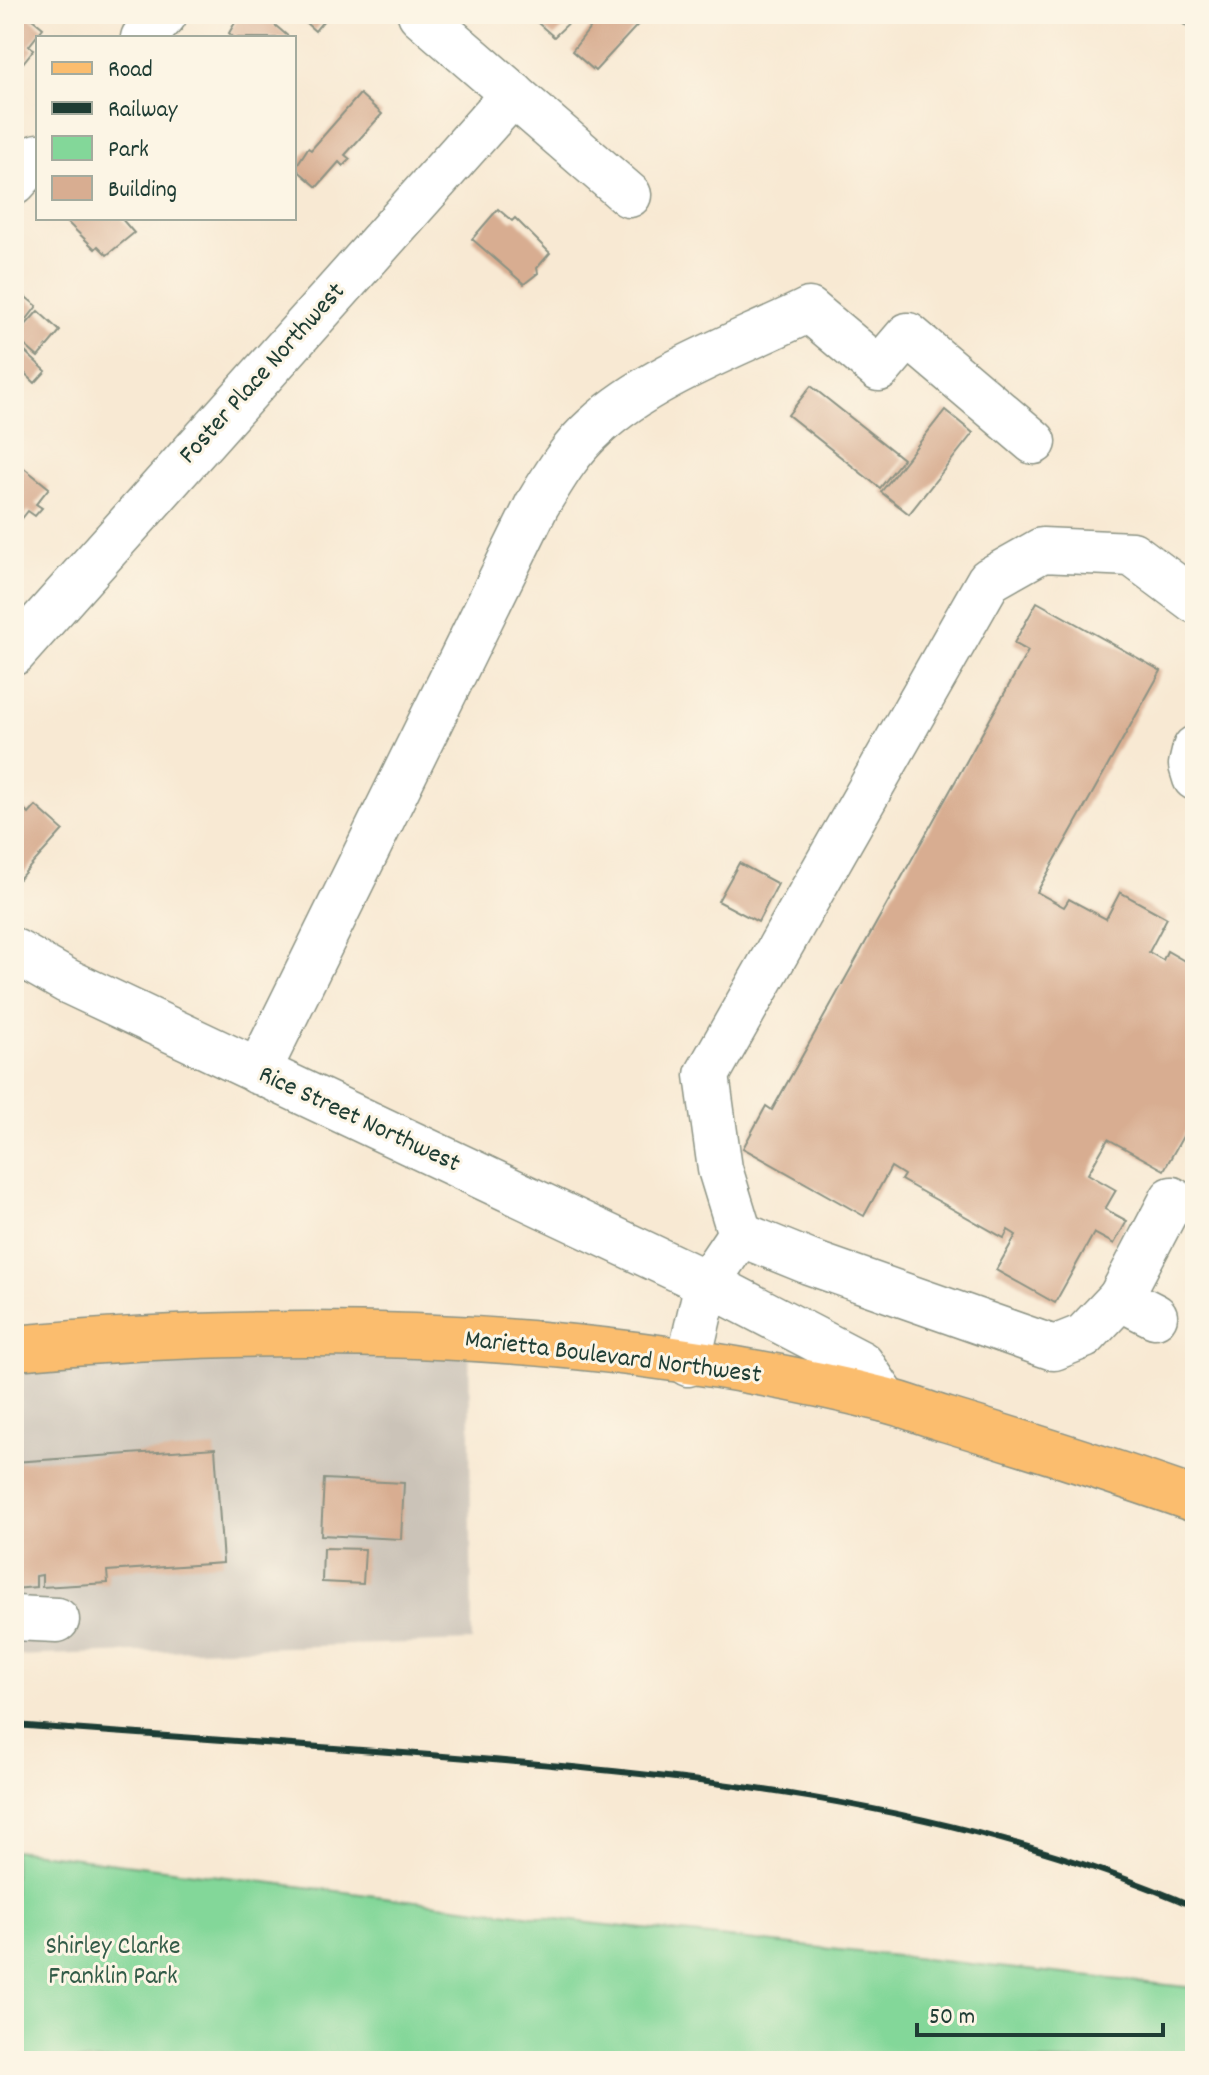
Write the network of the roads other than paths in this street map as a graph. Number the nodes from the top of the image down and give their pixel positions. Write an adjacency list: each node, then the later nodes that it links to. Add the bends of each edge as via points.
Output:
1 (165, 14): 3 (street)
2 (420, 14): 4 (street)
3 (145, 36)
4 (513, 94): 7 (street); 10 (street, Foster Place Northwest)
5 (36, 158): 6 (street)
6 (14, 183)
7 (629, 195)
8 (1034, 442): 14 (street, via 908,335 879,369 809,310 619,407 586,435 554,475)
9 (1195, 601): 16 (street, via 1132,554 1042,550 989,580 707,1075 720,1169)
10 (14, 653)
11 (1195, 748): 12 (street)
12 (1195, 778)
13 (14, 951): 14 (street, Rice Street Northwest)
14 (258, 1072): 17 (street, Rice Street Northwest)
15 (1172, 1199): 16 (street, via 1138,1307 1054,1348)
16 (740, 1234): 17 (street)
17 (707, 1283): 19 (street); 20 (street, Rice Street Northwest, via 861,1363)
18 (14, 1348): 19 (main road, Marietta Boulevard Northwest, via 110,1339 322,1332 450,1337)
19 (688, 1364): 20 (main road, Marietta Boulevard Northwest)
20 (886, 1400): 21 (main road, Marietta Boulevard Northwest)
21 (1195, 1500)
22 (14, 1618): 23 (street)
23 (57, 1620)

